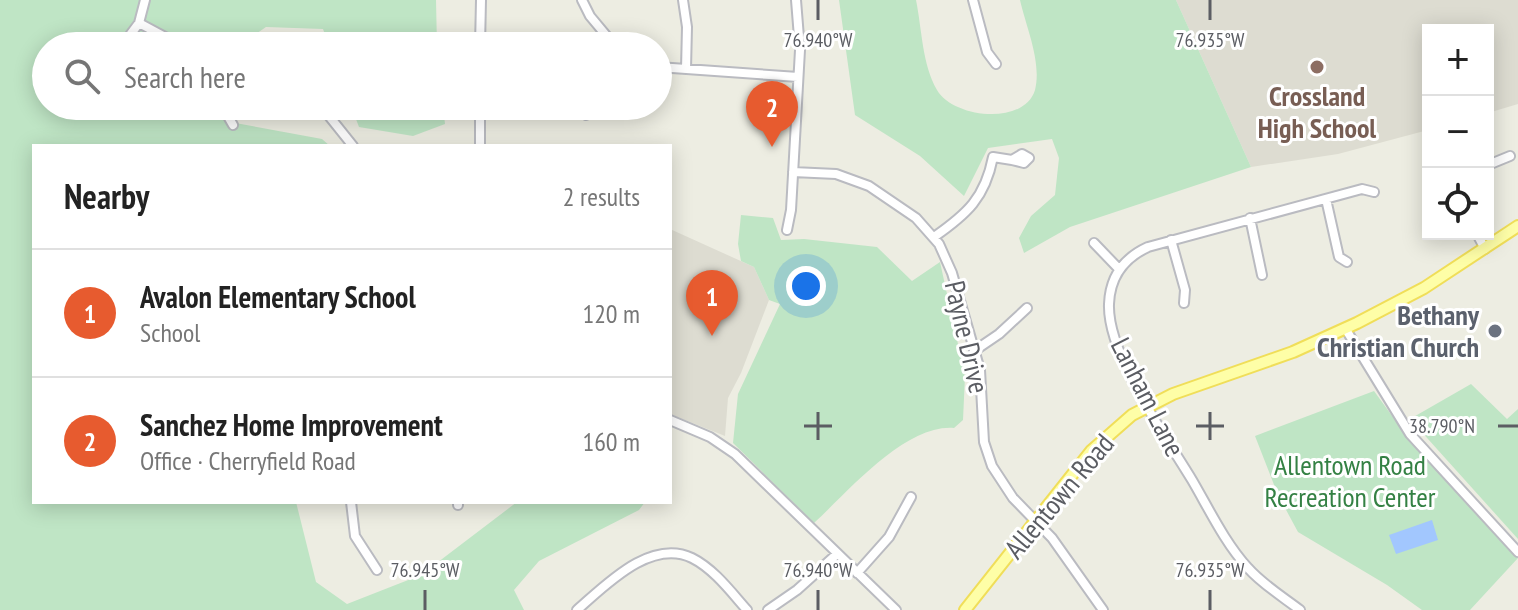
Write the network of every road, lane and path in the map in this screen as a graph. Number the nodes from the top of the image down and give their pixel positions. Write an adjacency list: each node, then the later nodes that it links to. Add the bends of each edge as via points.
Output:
1 (145, 0): 7 (street)
2 (481, 0): 10 (street)
3 (582, 0): 11 (street)
4 (683, 0): 14 (street)
5 (796, 0): 15 (street)
6 (973, 0): 12 (street, via 987,52)
7 (139, 23): 8 (street); 9 (street)
8 (132, 32)
9 (156, 32)
10 (480, 32)
11 (603, 32)
12 (996, 64)
13 (672, 68): 14 (street)
14 (686, 69): 15 (street)
15 (798, 77): 25 (street)
16 (230, 120): 19 (street)
17 (332, 120): 20 (street)
18 (480, 120): 21 (street)
19 (233, 125)
20 (351, 144)
21 (480, 144)
22 (1510, 156): 23 (street)
23 (1494, 163)
24 (1035, 167): 31 (street, via 1024,163 1026,155 1012,160 993,157 974,205)
25 (793, 172): 30 (street); 31 (street, Payne Drive, via 836,174 869,186)
26 (1374, 192): 27 (street, via 1362,189)
27 (1326, 199): 28 (street); 36 (street, via 1339,257)
28 (1250, 218): 32 (street); 38 (street)
29 (1518, 226): 35 (main road, Allentown Road)
30 (787, 230)
31 (934, 237): 42 (street, Payne Drive, via 947,258)
32 (1171, 240): 37 (street, via 1138,252); 39 (street, via 1184,283)
33 (1480, 240): 35 (street)
34 (1094, 243): 37 (street)
35 (1485, 249): 41 (main road, Allentown Road)
36 (1347, 262)
37 (1119, 269): 43 (street, Lanham Lane, via 1110,295 1111,319)
38 (1262, 275)
39 (1184, 303)
40 (1027, 308): 42 (street)
41 (1345, 328): 43 (main road, Allentown Road); 48 (street, via 1404,426)
42 (974, 351): 47 (street, Payne Drive, via 989,457 1005,486)
43 (1147, 406): 47 (main road, Allentown Road, via 1098,443); 58 (street, Lanham Lane, via 1245,564)
44 (672, 421): 49 (street, via 735,454)
45 (911, 497): 51 (street, via 889,537)
46 (351, 504): 50 (street, via 355,536)
47 (1036, 519): 56 (main road, Allentown Road); 57 (street, Payne Drive)
48 (1518, 552)
49 (837, 554): 51 (street); 54 (street)
50 (377, 570)
51 (857, 573): 55 (street)
52 (577, 610): 53 (street, via 641,562 669,554 706,567)
53 (747, 610)
54 (768, 610)
55 (896, 610)
56 (965, 610)
57 (1103, 610)
58 (1300, 610)

